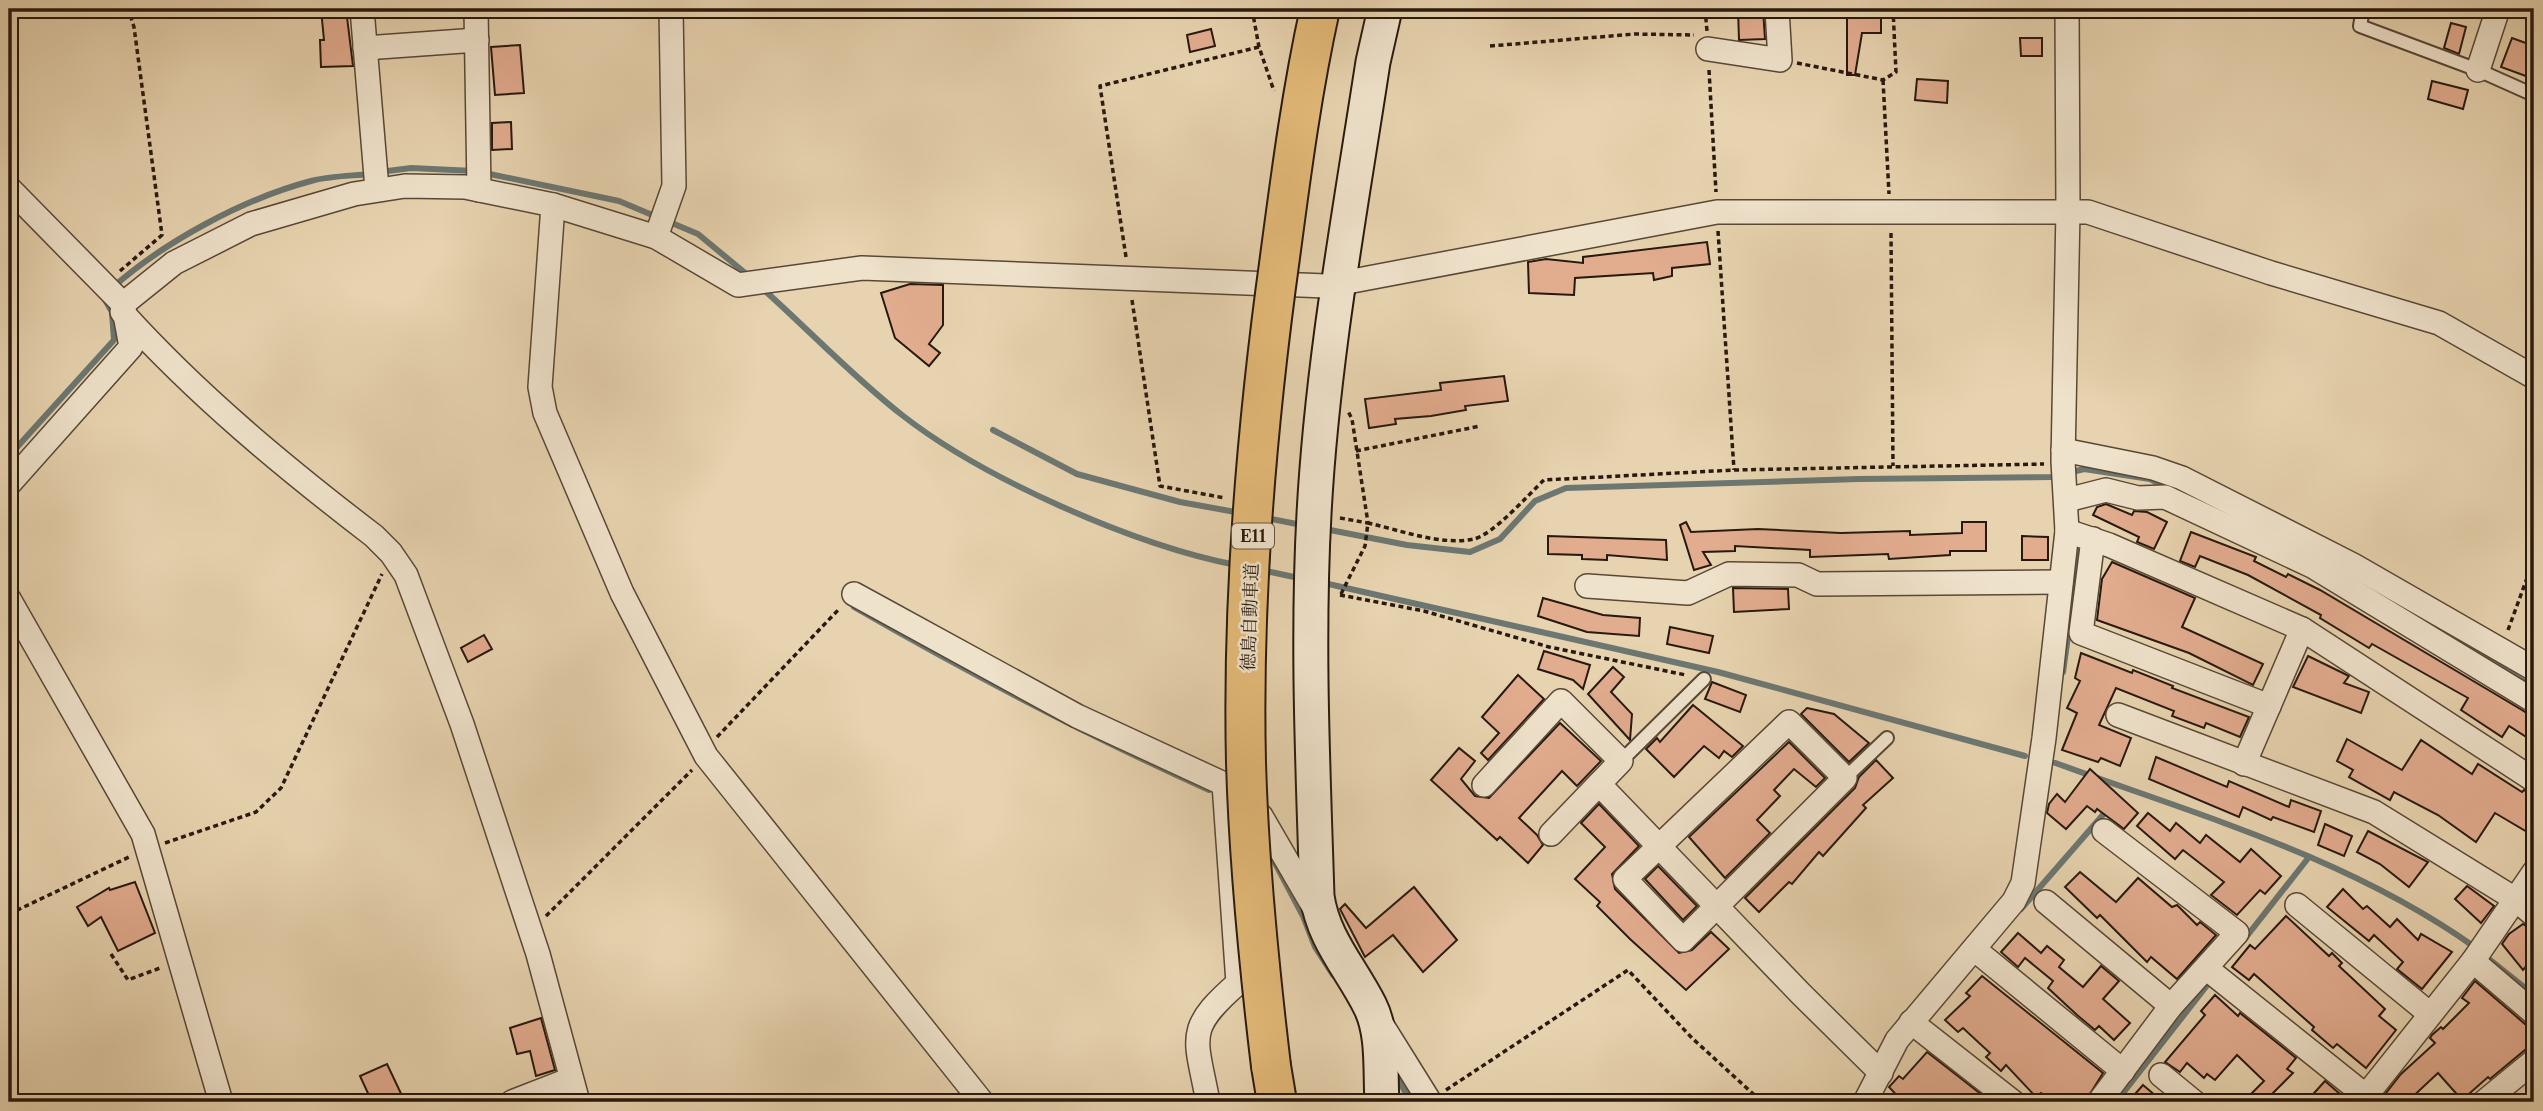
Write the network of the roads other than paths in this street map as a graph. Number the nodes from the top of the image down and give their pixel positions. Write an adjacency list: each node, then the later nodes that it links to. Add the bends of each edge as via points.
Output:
1 (362, 9): 12 (street)
2 (476, 9): 10 (street)
3 (671, 9): 20 (street, via 674,186)
4 (1320, 9): 70 (highway, 徳島自動車道 / E11, bridge, via 1271,320 1257,454 1248,625 1246,762 1256,933)
5 (1385, 9): 21 (street)
6 (1777, 9): 11 (street, via 1780,60)
7 (2067, 9): 19 (street)
8 (2364, 9): 13 (lane, via 2360,26)
9 (2498, 9): 13 (street)
10 (477, 40): 12 (street); 17 (street)
11 (1707, 42)
12 (365, 48): 16 (street)
13 (2479, 70): 14 (lane)
14 (2534, 95)
15 (9, 188): 22 (street)
16 (377, 189): 17 (street); 22 (street, via 251,223 174,263)
17 (479, 190): 18 (street)
18 (553, 205): 20 (street); 76 (street, via 540,387 544,413 622,593 705,754)
19 (2068, 212): 21 (street, via 1717,212); 23 (street, via 2088,212 2439,323); 24 (street)
20 (661, 223): 21 (street, via 738,285 862,268)
21 (1339, 285): 57 (street, via 1323,400 1313,526 1310,641)
22 (122, 308): 25 (street, via 131,347); 69 (street, via 153,346 251,440 391,553 406,575 440,662 530,932)
23 (2534, 377)
24 (2064, 472): 26 (street); 26 (street, via 2138,498); 27 (street)
25 (9, 484)
26 (2163, 484): 29 (street)
27 (2067, 531): 28 (street); 30 (street)
28 (2093, 539): 34 (street); 38 (street, via 2081,633)
29 (2317, 558): 35 (street); 37 (street)
30 (2061, 582): 31 (street, via 1817,584 1798,576 1729,573 1688,593); 58 (street, via 2024,883)
31 (1587, 586)
32 (854, 594): 45 (street, via 1077,716)
33 (13, 614): 73 (street, via 143,834)
34 (2302, 629): 38 (street); 44 (street)
35 (2534, 669)
36 (1704, 679): 41 (lane)
37 (2534, 701)
38 (2269, 706): 42 (street)
39 (2118, 715): 42 (street)
40 (1887, 738): 43 (lane)
41 (1621, 761): 46 (street); 47 (street, via 1561,701)
42 (2244, 764): 52 (street, via 2374,812)
43 (1845, 778): 50 (street, via 1789,722); 54 (street)
44 (2534, 780)
45 (1224, 784): 57 (street, via 1261,816); 77 (street, via 1238,983 1209,1009 1196,1036)
46 (1599, 784): 49 (street); 50 (street)
47 (1484, 785)
48 (2104, 831): 60 (street, via 2237,933)
49 (1551, 834)
50 (1659, 846): 54 (street); 54 (street, via 1625,879 1683,940)
51 (2534, 873): 52 (street)
52 (2515, 899): 56 (street); 59 (street)
53 (2046, 902): 61 (street)
54 (1716, 905): 71 (street)
55 (2297, 905): 64 (street)
56 (2534, 915)
57 (1320, 918): 62 (street)
58 (1974, 949): 65 (street); 67 (street)
59 (2478, 954): 63 (street); 64 (street)
60 (2206, 968): 61 (street); 72 (street)
61 (2171, 1006): 67 (street)
62 (1371, 1008): 78 (street, via 1378,1034); 79 (street)
63 (2534, 1013)
64 (2430, 1014): 72 (street)
65 (1912, 1022): 71 (street, via 1896,1040); 80 (street)
66 (2534, 1061): 83 (street)
67 (2123, 1071): 81 (street)
68 (2161, 1075): 82 (street)
69 (571, 1079): 74 (street); 75 (street)
70 (1274, 1084)
71 (1877, 1091)
72 (2364, 1099)
73 (221, 1102)
74 (512, 1102)
75 (578, 1102)
76 (982, 1102)
77 (1208, 1102)
78 (1382, 1102)
79 (1430, 1102)
80 (2013, 1102)
81 (2099, 1102)
82 (2194, 1102)
83 (2484, 1102)

